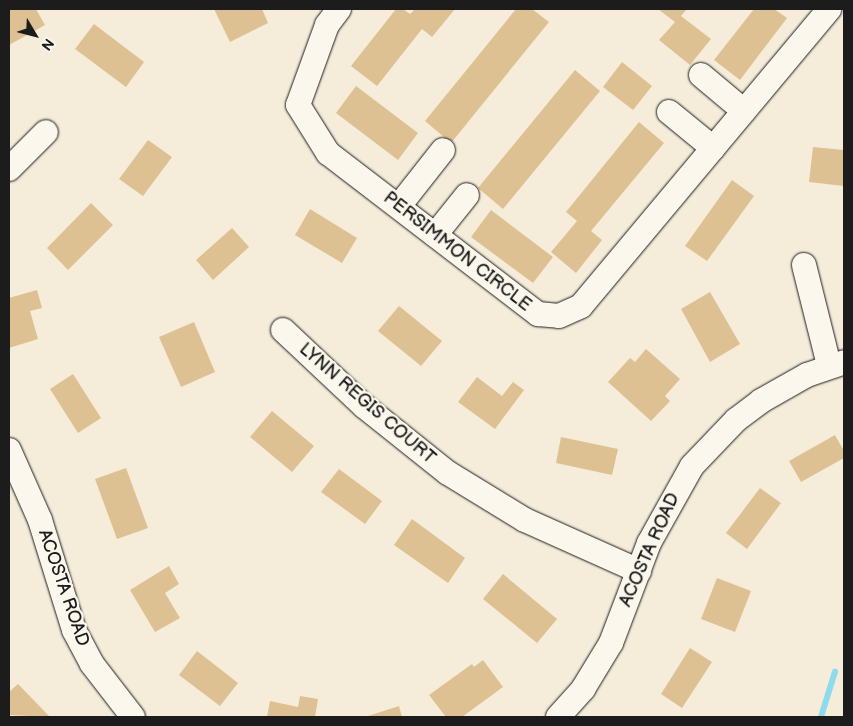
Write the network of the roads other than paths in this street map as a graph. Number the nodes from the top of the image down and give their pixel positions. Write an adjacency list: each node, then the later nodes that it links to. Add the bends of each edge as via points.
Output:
1 (339, 9): 11 (street, PERSIMMON CIRCLE, via 327,25 298,105 328,153)
2 (829, 9): 4 (street, PERSIMMON CIRCLE)
3 (701, 75): 4 (street)
4 (744, 111): 7 (street, PERSIMMON CIRCLE)
5 (669, 112): 7 (street)
6 (46, 132): 9 (street)
7 (713, 148): 12 (street, PERSIMMON CIRCLE, via 581,306 559,316 538,314)
8 (443, 150): 11 (street)
9 (9, 169)
10 (467, 195): 12 (street)
11 (398, 206): 12 (street, PERSIMMON CIRCLE)
12 (435, 235)
13 (804, 265): 15 (street)
14 (283, 330): 17 (street, LYNN REGIS COURT, via 386,425 448,473 525,520)
15 (837, 364): 17 (street, ACOSTA ROAD, via 761,402 715,440 676,490)
16 (9, 450): 18 (street, ACOSTA ROAD, via 40,520 74,630 92,664)
17 (639, 571): 19 (street, ACOSTA ROAD, via 598,666)
18 (133, 717)
19 (558, 717)

